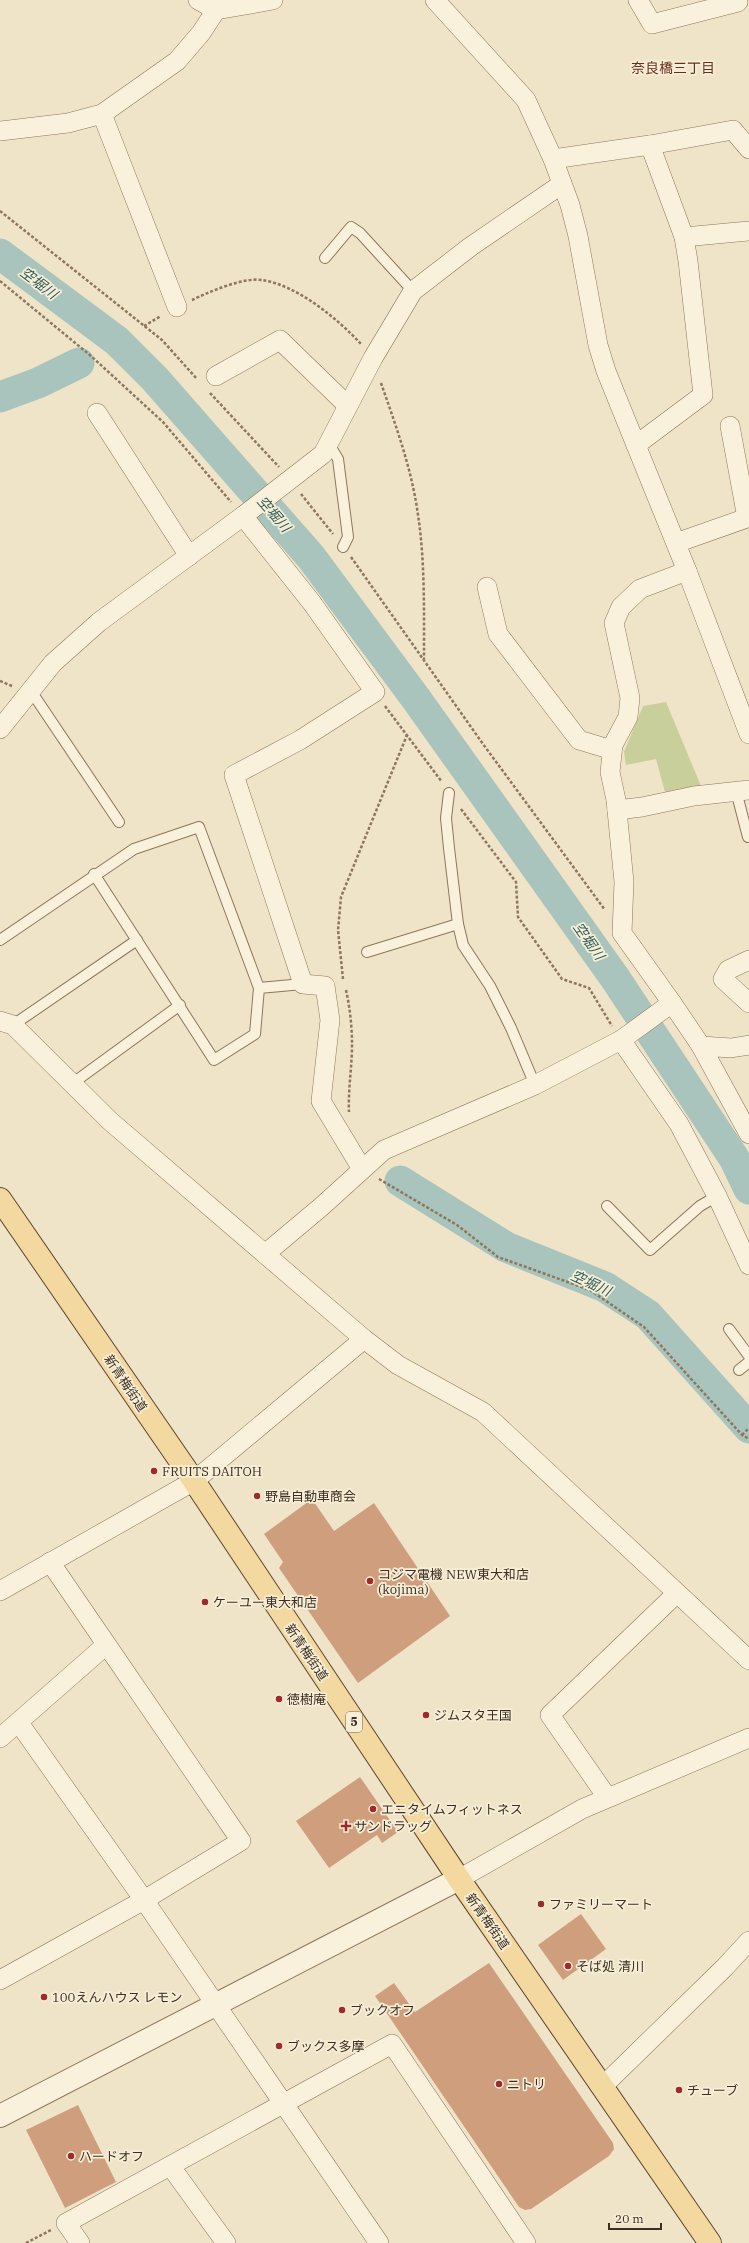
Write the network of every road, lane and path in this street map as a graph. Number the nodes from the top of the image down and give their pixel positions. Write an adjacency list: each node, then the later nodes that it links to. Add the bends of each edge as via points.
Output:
1 (198, 0): 6 (street)
2 (273, 0): 6 (street)
3 (435, 0): 11 (street, via 526,100)
4 (638, 0): 5 (street, via 652,24)
5 (738, 2)
6 (216, 10): 7 (street, via 201,33 177,61)
7 (102, 114): 8 (street, via 68,123); 19 (street)
8 (0, 131)
9 (650, 145): 10 (street, via 733,130); 11 (street); 15 (street)
10 (749, 149)
11 (553, 159): 12 (street)
12 (562, 184): 18 (street, via 470,247); 25 (street, via 578,236 598,345)
13 (0, 212): 20 (path, via 162,340)
14 (749, 231): 15 (street)
15 (684, 237): 25 (street, via 703,395)
16 (325, 258): 18 (lane, via 351,227 360,233)
17 (0, 281): 27 (path, via 91,356 163,422)
18 (413, 291): 21 (street)
19 (177, 307)
20 (207, 381): 21 (street, via 280,340); 26 (path)
21 (347, 405): 24 (street)
22 (97, 413): 30 (street)
23 (730, 426): 28 (street, via 747,518)
24 (329, 444): 26 (street, via 323,454); 29 (lane, via 338,459 348,537)
25 (636, 444): 28 (street)
26 (289, 481): 27 (street); 29 (path)
27 (246, 514): 30 (street); 34 (street)
28 (676, 543): 31 (street)
29 (343, 547): 45 (path, via 364,573 483,744)
30 (189, 556): 33 (street, via 99,622 53,663)
31 (687, 571): 36 (street); 37 (street, via 640,589 621,607 614,623 630,698 628,717)
32 (486, 587): 37 (street, via 498,634 578,740)
33 (30, 691): 35 (street); 41 (lane)
34 (375, 692): 39 (path); 50 (street, via 300,740 234,775)
35 (0, 729)
36 (749, 734)
37 (612, 750): 40 (street, via 610,772)
38 (743, 790): 40 (street); 42 (lane)
39 (449, 793): 44 (lane, via 446,818); 56 (path, via 516,882 518,917 562,979 589,988)
40 (617, 810): 45 (street, via 624,882)
41 (119, 822)
42 (748, 837)
43 (94, 874): 46 (lane); 47 (lane); 51 (lane, via 134,849 199,827)
44 (458, 924): 48 (lane); 60 (lane, via 463,945 490,986 508,1021)
45 (622, 932): 53 (street)
46 (0, 940)
47 (137, 940): 54 (lane); 55 (lane)
48 (367, 952)
49 (749, 960): 52 (street, via 728,970 723,979)
50 (303, 984): 51 (lane); 62 (street, via 325,986 330,1020 321,1102)
51 (259, 988): 54 (lane, via 255,1034 214,1060)
52 (749, 1003)
53 (668, 1005): 56 (street); 58 (street)
54 (180, 1006): 59 (lane)
55 (6, 1023): 59 (street)
56 (623, 1037): 60 (street); 63 (street, via 679,1124)
57 (749, 1045): 58 (street, via 731,1048)
58 (701, 1046): 61 (street)
59 (73, 1083): 66 (street, via 110,1121)
60 (535, 1085): 62 (street, via 384,1150)
61 (749, 1134)
62 (364, 1168): 66 (street); 74 (path, via 371,1175 457,1225 498,1257 590,1290 644,1327)
63 (717, 1196): 65 (lane, via 700,1206 650,1250); 67 (street)
64 (0, 1199): 76 (main road, 新青梅街道 / 5)
65 (607, 1206)
66 (265, 1254): 69 (street)
67 (749, 1265)
68 (729, 1329): 70 (lane)
69 (364, 1339): 76 (street); 79 (street, via 398,1365 483,1412)
70 (749, 1356)
71 (749, 1362): 72 (lane)
72 (739, 1370)
73 (749, 1428): 74 (path)
74 (742, 1435): 75 (path)
75 (749, 1439)
76 (194, 1481): 77 (street); 86 (main road, 新青梅街道 / 5)
77 (50, 1562): 78 (street); 80 (street)
78 (0, 1591)
79 (676, 1594): 81 (street); 85 (street, via 550,1715)
80 (106, 1645): 82 (street); 87 (street, via 241,1841)
81 (749, 1660)
82 (19, 1723): 83 (street); 87 (street)
83 (0, 1738)
84 (749, 1738): 85 (street)
85 (607, 1797): 86 (street)
86 (459, 1879): 90 (street); 91 (main road, 新青梅街道 / 5)
87 (144, 1900): 89 (street); 90 (street)
88 (749, 1941): 91 (street)
89 (0, 1980)
90 (216, 2006): 92 (street); 93 (street)
91 (602, 2087): 101 (main road, 新青梅街道 / 5)
92 (284, 2104): 94 (street); 99 (street); 100 (street, via 392,2044)
93 (0, 2116)
94 (171, 2167): 95 (street); 98 (street)
95 (66, 2223): 96 (path); 97 (street)
96 (26, 2243)
97 (80, 2243)
98 (226, 2243)
99 (379, 2243)
100 (526, 2243)
101 (710, 2243)

